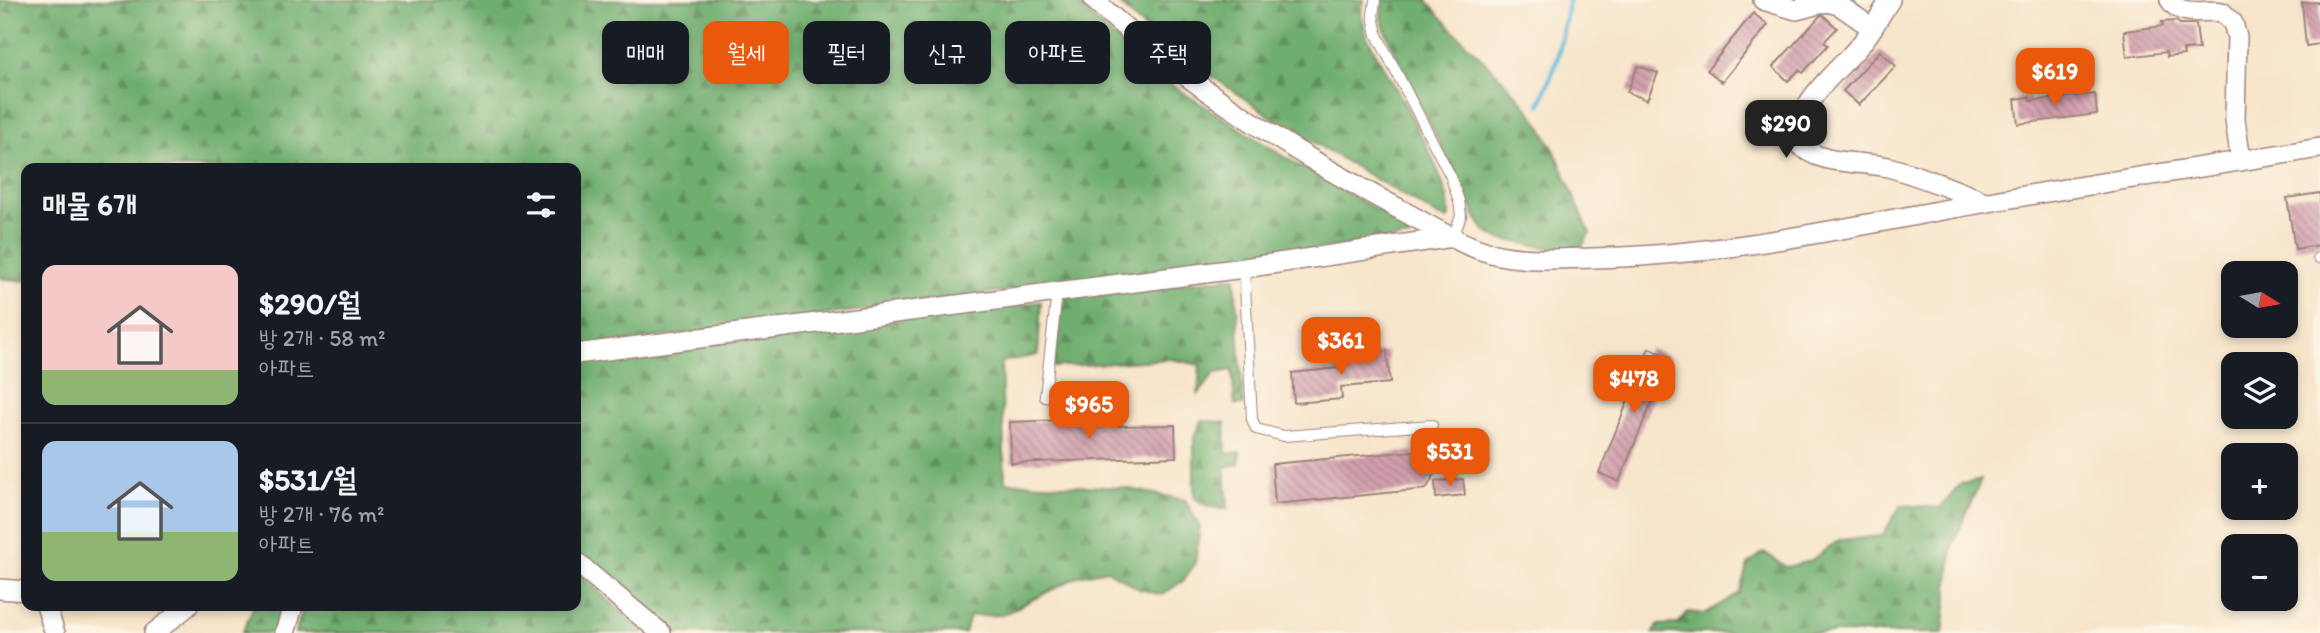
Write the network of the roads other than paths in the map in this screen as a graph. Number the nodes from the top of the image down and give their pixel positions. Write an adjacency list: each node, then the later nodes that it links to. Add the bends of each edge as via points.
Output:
1 (1094, 0): 10 (street, via 1131,34 1238,112 1354,185)
2 (1374, 0): 10 (lane, via 1377,35 1459,201 1461,216)
3 (1763, 0): 6 (street, via 1796,10 1826,2 1839,5)
4 (1890, 0): 6 (street)
5 (2170, 0): 8 (street, via 2184,11 2222,12 2233,23 2237,37 2235,120)
6 (1872, 27): 9 (street, via 1802,113 1797,142 1824,160 1888,167)
7 (2320, 148): 8 (street)
8 (2241, 161): 9 (street)
9 (1987, 202): 10 (street, via 1786,239 1650,257 1528,259 1495,254)
10 (1453, 237): 11 (street)
11 (1244, 268): 12 (street); 15 (lane, via 1256,429 1284,436)
12 (1057, 292): 13 (street); 14 (lane)
13 (581, 353)
14 (1045, 397)
15 (1432, 425)
16 (581, 566): 25 (street)
17 (0, 589): 18 (street)
18 (21, 591)
19 (48, 611): 22 (street)
20 (182, 611): 23 (street)
21 (292, 611): 24 (street)
22 (55, 633)
23 (154, 633)
24 (285, 633)
25 (661, 633)

